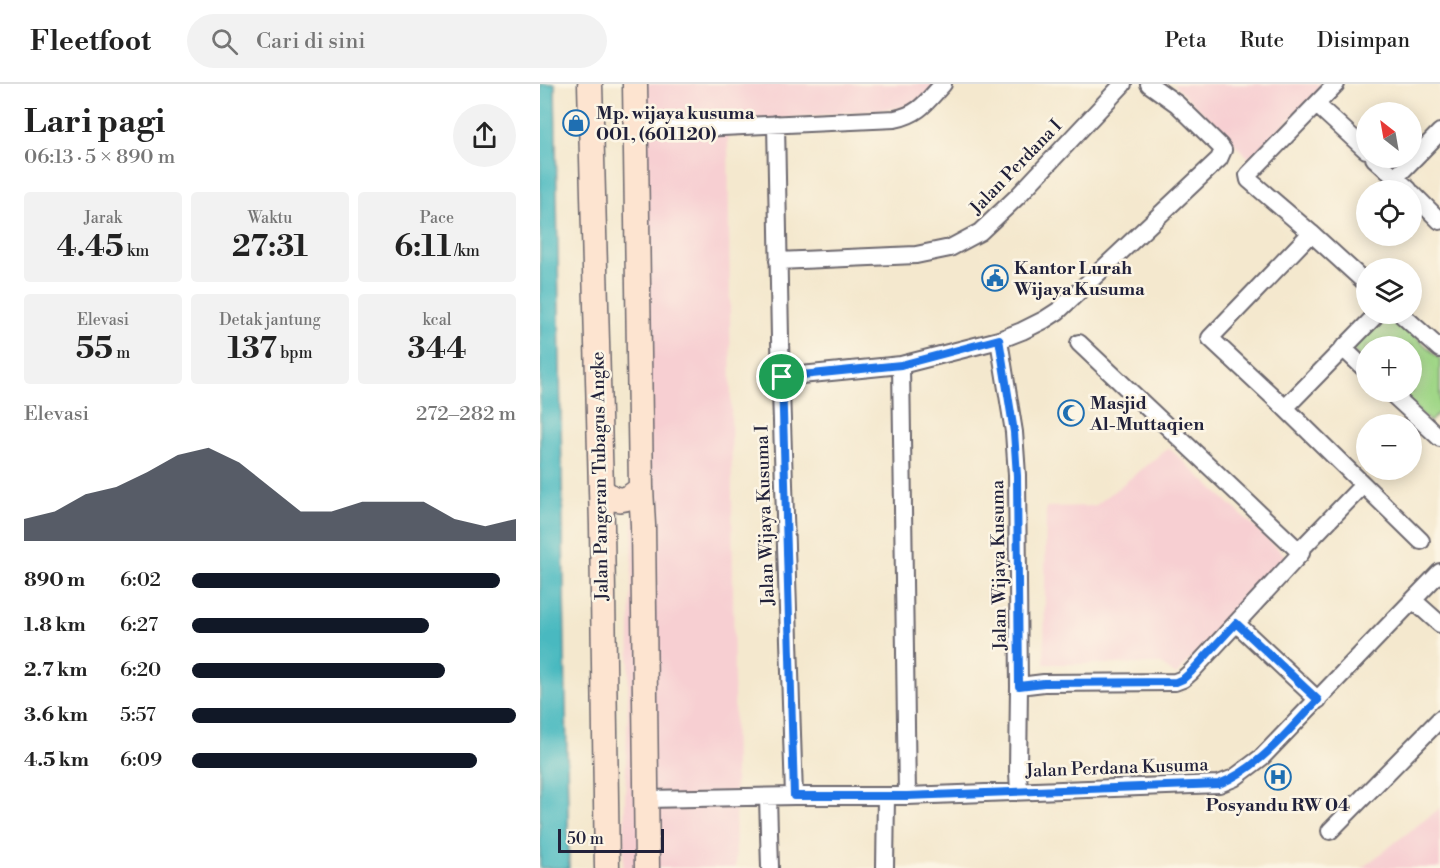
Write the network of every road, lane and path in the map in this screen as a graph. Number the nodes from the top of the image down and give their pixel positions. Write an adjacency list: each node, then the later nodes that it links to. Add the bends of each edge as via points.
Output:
1 (590, 84): 34 (main road, Jalan Pangeran Tubagus Angke)
2 (635, 84): 9 (main road)
3 (944, 84): 8 (street, via 915,113 905,117)
4 (1123, 84): 18 (street, Jalan Perdana I, via 1017,197 980,232 950,248 916,255)
5 (1149, 84): 22 (street, via 1177,104 1223,150 1219,159 1064,306 1044,320)
6 (1336, 84): 7 (street)
7 (1317, 105): 11 (street); 17 (street, via 1248,175 1249,180)
8 (776, 124): 9 (street); 18 (street, Jalan Wijaya Kusuma I)
9 (636, 131): 33 (main road)
10 (1440, 132): 13 (street)
11 (1356, 141)
12 (1385, 168): 13 (street)
13 (1395, 177): 14 (street)
14 (1398, 180)
15 (1422, 204): 16 (street)
16 (1440, 221)
17 (1311, 233): 19 (street); 30 (street, via 1210,338)
18 (778, 261): 28 (street, Jalan Wijaya Kusuma I)
19 (1356, 274)
20 (1367, 324): 24 (street)
21 (1412, 324): 25 (street)
22 (999, 339): 27 (street); 43 (street, Jalan Wijaya Kusuma, via 1017,476)
23 (1079, 343): 38 (street)
24 (1343, 348): 26 (street); 30 (street)
25 (1440, 349)
26 (1356, 360)
27 (901, 365): 28 (street); 49 (street)
28 (782, 377): 47 (street, Jalan Wijaya Kusuma I)
29 (1401, 402): 31 (street)
30 (1285, 408): 32 (street)
31 (1440, 438)
32 (1363, 485): 37 (street); 38 (street)
33 (641, 488): 34 (main road, via 631,498 621,500 609,497); 35 (main road)
34 (601, 489): 36 (main road, Jalan Pangeran Tubagus Angke)
35 (643, 525): 36 (main road, via 622,515); 51 (main road)
36 (602, 526): 53 (main road, Jalan Pangeran Tubagus Angke)
37 (1420, 541)
38 (1303, 549): 41 (street)
39 (1440, 572): 40 (street, Jalan Perdana Kusuma)
40 (1413, 600): 42 (street); 44 (street, Jalan Perdana Kusuma)
41 (1236, 623): 43 (street, via 1191,672 1176,682); 44 (street)
42 (1440, 624)
43 (1019, 686): 46 (street, Jalan Wijaya Kusuma)
44 (1318, 700): 46 (street, Jalan Perdana Kusuma, via 1262,757 1219,784)
45 (1440, 719): 52 (street)
46 (1019, 792): 49 (street, Jalan Perdana Kusuma)
47 (794, 796): 48 (street, Jalan Perdana Kusuma); 50 (street, Jalan Perdana Kusuma)
48 (886, 796): 49 (street, Jalan Perdana Kusuma); 56 (street)
49 (907, 796)
50 (768, 797): 51 (street, Jalan Perdana Kusuma); 55 (street)
51 (646, 800): 54 (main road)
52 (1330, 831)
53 (607, 868)
54 (647, 868)
55 (770, 868)
56 (885, 868)

